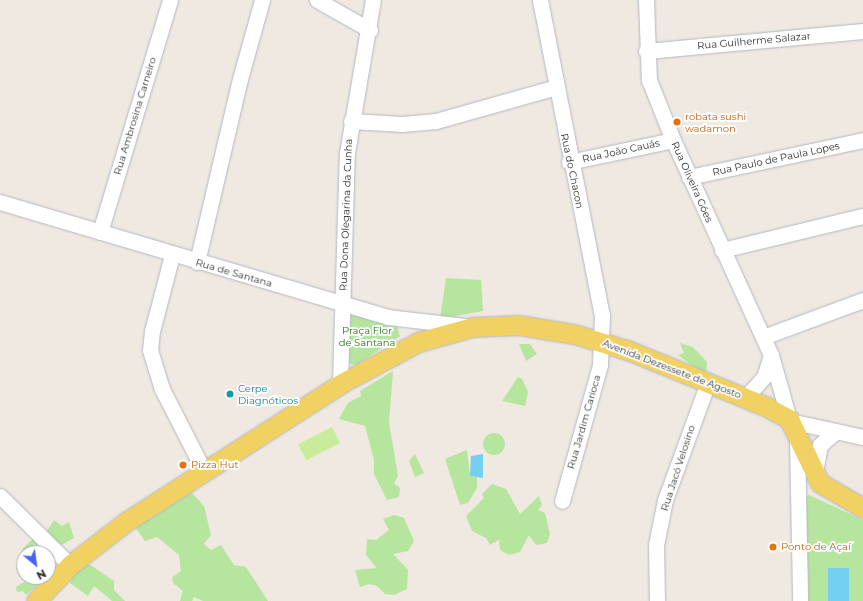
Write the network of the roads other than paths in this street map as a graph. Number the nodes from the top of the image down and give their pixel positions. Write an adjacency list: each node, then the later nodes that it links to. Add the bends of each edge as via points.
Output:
1 (170, 0): 18 (street, Rua Ambrosina Carneiro)
2 (262, 0): 21 (street)
3 (317, 0): 7 (street)
4 (373, 0): 7 (street, Rua Dona Olegarina da Cunha)
5 (540, 0): 10 (street, Rua do Chacon)
6 (646, 0): 9 (street, Rua Oliveira Góes)
7 (370, 30): 11 (street, Rua Dona Olegarina da Cunha)
8 (863, 31): 9 (street, Rua Guilherme Salazar)
9 (646, 51): 12 (street, Rua Oliveira Góes, via 649,80)
10 (556, 87): 11 (street, via 436,121 402,124); 14 (street, Rua do Chacon)
11 (351, 121): 23 (street, Rua Dona Olegarina da Cunha)
12 (673, 140): 14 (street, Rua João Cauás); 15 (street, Rua Oliveira Góes)
13 (863, 140): 15 (street, Rua Paulo de Paula Lopes)
14 (570, 162): 26 (street, Rua do Chacon, via 602,315)
15 (689, 177): 19 (street, Rua Oliveira Góes)
16 (0, 202): 18 (street, Rua de Santana)
17 (863, 216): 19 (street)
18 (100, 232): 20 (street, Rua de Santana)
19 (722, 250): 25 (street, Rua Oliveira Góes)
20 (172, 255): 21 (street, Rua de Santana); 34 (street, via 152,331 150,350 162,389)
21 (197, 262): 23 (street, Rua de Santana)
22 (863, 300): 25 (street)
23 (342, 304): 24 (street, Rua de Santana, via 425,324); 28 (street, Rua Dona Olegarina da Cunha)
24 (472, 326): 26 (main road, Avenida Dezessete de Agosto, via 534,326); 28 (main road, Avenida Dezessete de Agosto, via 418,342)
25 (763, 337): 27 (street, Rua Oliveira Góes)
26 (603, 342): 29 (main road, Avenida Dezessete de Agosto); 37 (street, Rua Jardim Carioca)
27 (771, 355): 30 (street, via 764,377); 31 (street, Rua Oliveira Góes)
28 (340, 384): 34 (main road, Avenida Dezessete de Agosto)
29 (707, 385): 30 (main road, Avenida Dezessete de Agosto); 41 (street, Rua Jacó Velosino, via 665,500 656,545)
30 (745, 398): 31 (main road, Avenida Dezessete de Agosto)
31 (792, 425): 32 (street); 35 (main road); 42 (street, Rua Oliveira Góes)
32 (836, 431): 33 (street); 35 (street, via 820,445)
33 (863, 437)
34 (204, 471): 39 (main road, Avenida Dezessete de Agosto, via 127,521)
35 (815, 473): 38 (main road, via 824,486)
36 (0, 496): 39 (street)
37 (562, 502)
38 (863, 508)
39 (70, 565): 40 (main road, Avenida Dezessete de Agosto)
40 (36, 601)
41 (657, 601)
42 (800, 601)

